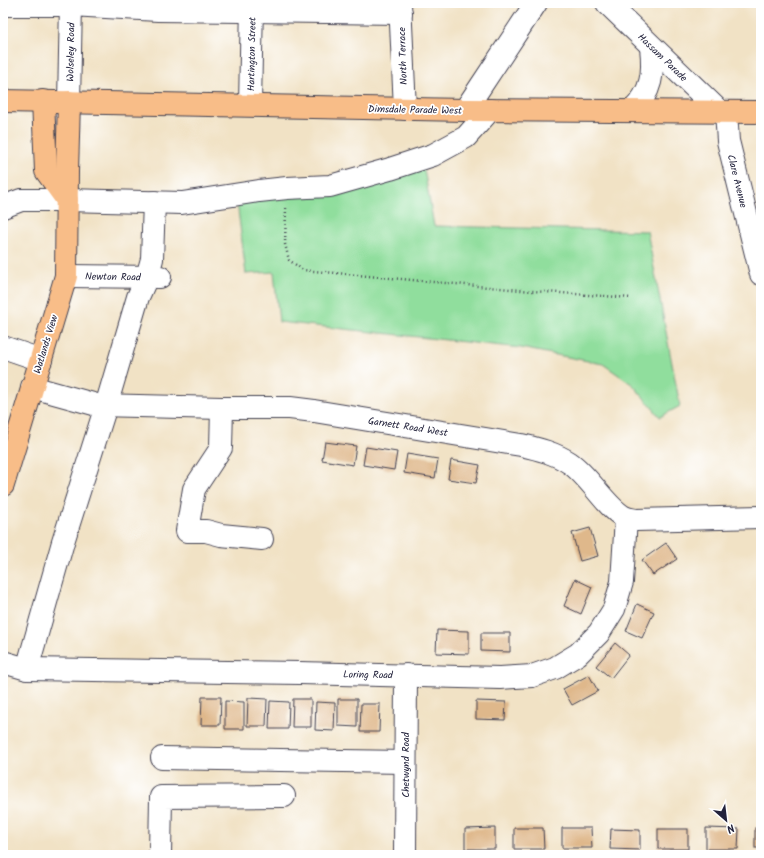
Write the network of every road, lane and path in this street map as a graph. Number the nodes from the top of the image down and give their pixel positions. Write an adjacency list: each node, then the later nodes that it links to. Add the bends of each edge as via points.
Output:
1 (536, 3): 15 (street)
2 (607, 3): 9 (street, Hassam Parade)
3 (3, 4): 4 (street)
4 (71, 4): 5 (street); 12 (street, Wolseley Road)
5 (158, 6): 6 (street)
6 (252, 7): 7 (street); 13 (street, Hartington Street)
7 (325, 7): 8 (street)
8 (400, 8): 14 (street, North Terrace)
9 (651, 47): 17 (street, via 653,60 650,85); 18 (street, Hassam Parade)
10 (3, 101): 11 (main road, Dimsdale Parade West)
11 (43, 101): 12 (main road, Dimsdale Parade West); 21 (main road, via 46,170)
12 (69, 102): 13 (main road, Dimsdale Parade West); 21 (main road, Watlands View)
13 (250, 105): 14 (main road, Dimsdale Parade West)
14 (405, 109): 15 (main road, Dimsdale Parade West)
15 (465, 110): 16 (main road, Dimsdale Parade West)
16 (490, 110): 17 (main road, Dimsdale Parade West); 20 (street, via 466,137 433,155 330,186)
17 (632, 111): 18 (main road, Dimsdale Parade West)
18 (722, 111): 19 (main road, Dimsdale Parade West); 24 (street, Clare Avenue)
19 (761, 112)
20 (287, 188): 22 (street, via 182,203); 27 (path, via 285,244 288,260 302,270)
21 (66, 200): 22 (street); 23 (street, via 20,200); 25 (main road, Watlands View)
22 (154, 202): 26 (street)
23 (3, 207)
24 (761, 274)
25 (66, 276): 26 (street, Newton Road); 29 (main road, Watlands View)
26 (154, 277): 31 (street, via 138,297)
27 (632, 298)
28 (3, 347): 29 (street)
29 (41, 360): 30 (main road, Watlands View)
30 (32, 387): 31 (street, Garnett Road West); 33 (main road, Watlands View)
31 (106, 406): 32 (street, Garnett Road West); 38 (street)
32 (222, 408): 35 (street, Garnett Road West, via 290,408 314,411 522,445 549,452 571,464 616,512); 36 (street, via 221,448 194,489 187,531 206,531)
33 (3, 485)
34 (761, 517): 35 (street, via 636,520)
35 (626, 518): 39 (street, Loring Road, via 622,582 614,609 599,633 578,654 555,668 532,676 500,678)
36 (262, 539)
37 (3, 662): 38 (street, Loring Road)
38 (27, 668): 39 (street, Loring Road)
39 (406, 675): 41 (street, Chetwynd Road)
40 (162, 758): 41 (street)
41 (406, 762): 44 (street, Chetwynd Road)
42 (284, 796): 43 (street, via 161,797)
43 (160, 855)
44 (405, 855)

